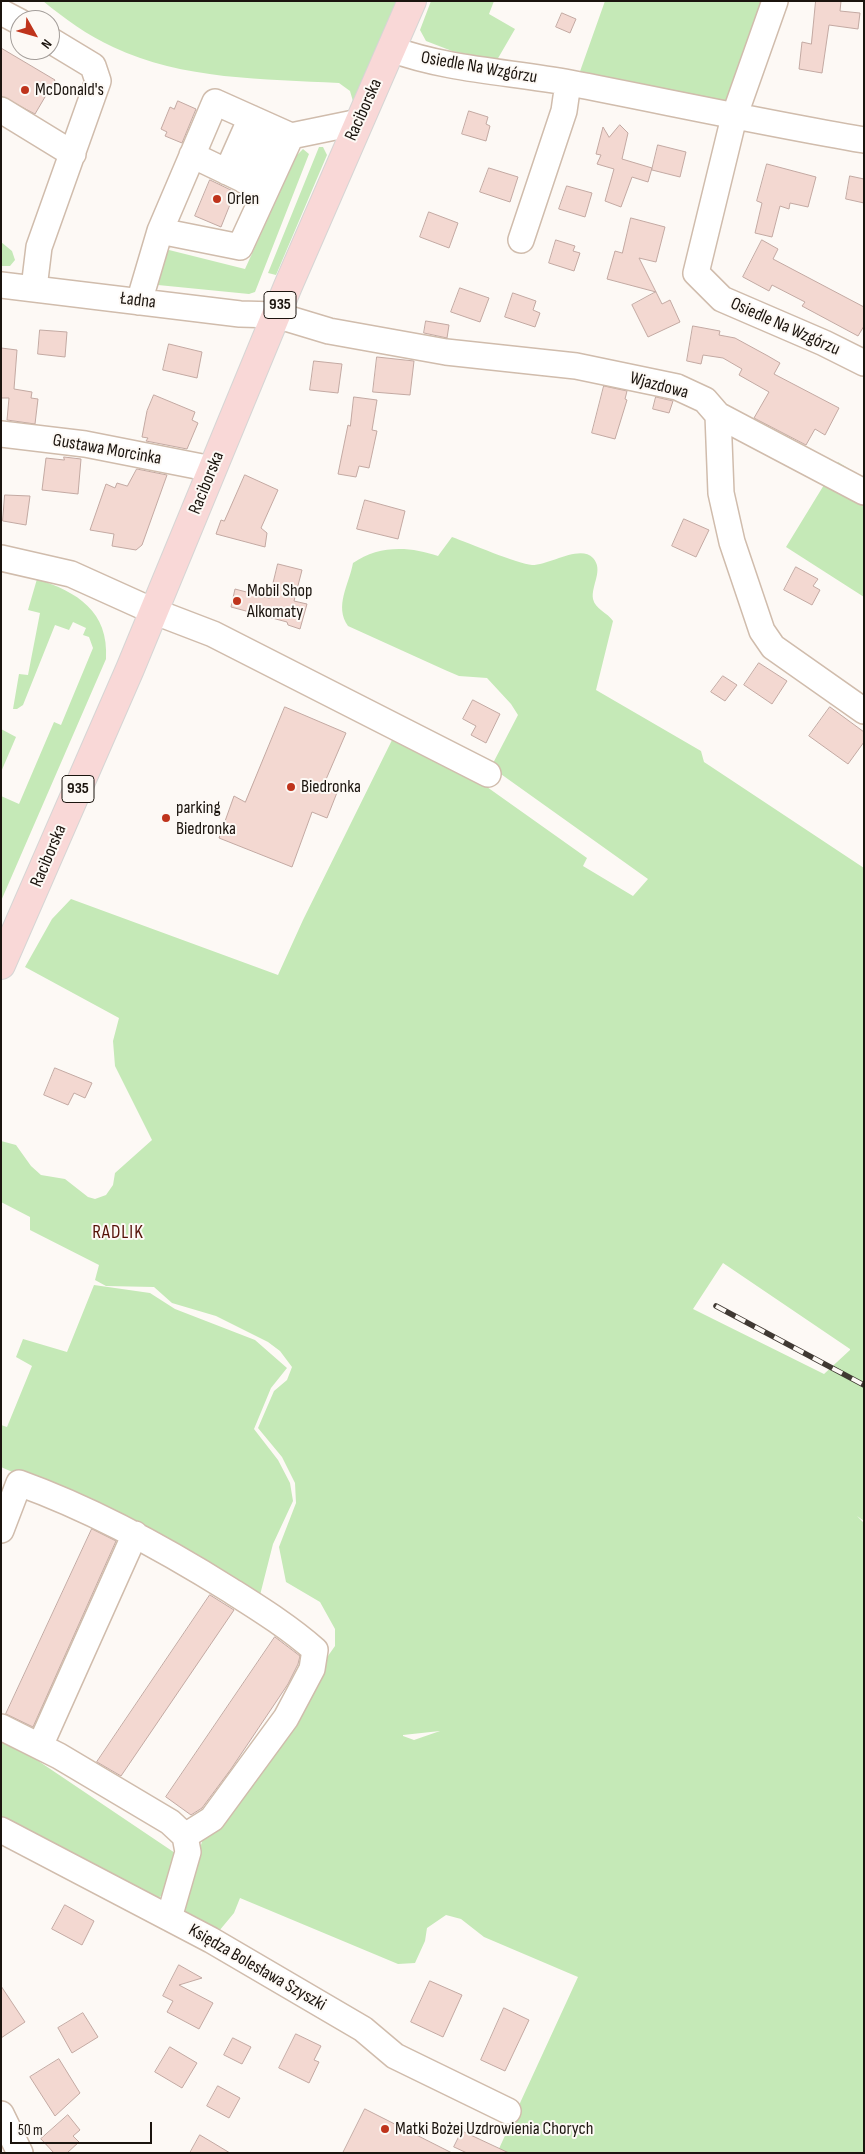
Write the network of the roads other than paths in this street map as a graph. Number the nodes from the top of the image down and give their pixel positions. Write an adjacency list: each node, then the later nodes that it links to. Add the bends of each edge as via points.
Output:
1 (412, 1): 4 (main road, Raciborska / 935)
2 (775, 1): 7 (street, Osiedle Na Wzgórzu)
3 (60, 46): 11 (street, via 85,60 97,73 97,90)
4 (391, 48): 5 (street, Osiedle Na Wzgórzu, via 433,61); 8 (main road, Raciborska / 935)
5 (568, 83): 7 (street, Osiedle Na Wzgórzu); 15 (street, via 564,111)
6 (1, 110): 11 (street)
7 (734, 117): 10 (street, Osiedle Na Wzgórzu); 20 (street, Osiedle Na Wzgórzu, via 696,273 722,299)
8 (359, 122): 9 (street); 19 (main road, Raciborska / 935)
9 (271, 127): 12 (street, via 215,102); 13 (street); 13 (street)
10 (864, 140)
11 (73, 154): 17 (street, via 39,248)
12 (192, 155): 13 (street); 14 (street)
13 (246, 181): 14 (street, via 240,247)
14 (160, 231): 18 (street)
15 (520, 240)
16 (1, 285): 17 (street, Ładna)
17 (34, 288): 18 (street, Ładna)
18 (139, 302): 19 (street, Ładna)
19 (276, 315): 21 (street, Wjazdowa, via 329,331 446,352 576,366 677,387 705,400); 23 (main road, Raciborska / 935)
20 (864, 364)
21 (718, 415): 24 (street, Wjazdowa); 27 (street, via 721,493 732,542 762,631 779,652)
22 (1, 434): 23 (street, Gustawa Morcinka, via 85,444)
23 (212, 469): 26 (main road, Raciborska / 935)
24 (864, 492)
25 (1, 558): 26 (street, via 70,574)
26 (153, 611): 28 (street, via 213,634); 29 (main road, Raciborska / 935)
27 (864, 711)
28 (488, 774)
29 (1, 965)
30 (10, 1480): 31 (street); 32 (street, via 68,1501)
31 (1, 1530)
32 (135, 1534): 34 (street); 36 (street, via 284,1624 315,1650 312,1669 286,1718 212,1818)
33 (1, 1726): 34 (street)
34 (40, 1746): 36 (street, via 170,1822)
35 (1, 1830): 37 (street, Księdza Bolesława Szyszki)
36 (186, 1836): 37 (street, via 188,1852)
37 (169, 1918): 38 (street, Księdza Bolesława Szyszki, via 363,2029 395,2056)
38 (508, 2111)
39 (1, 2114): 40 (street)
40 (20, 2153)

